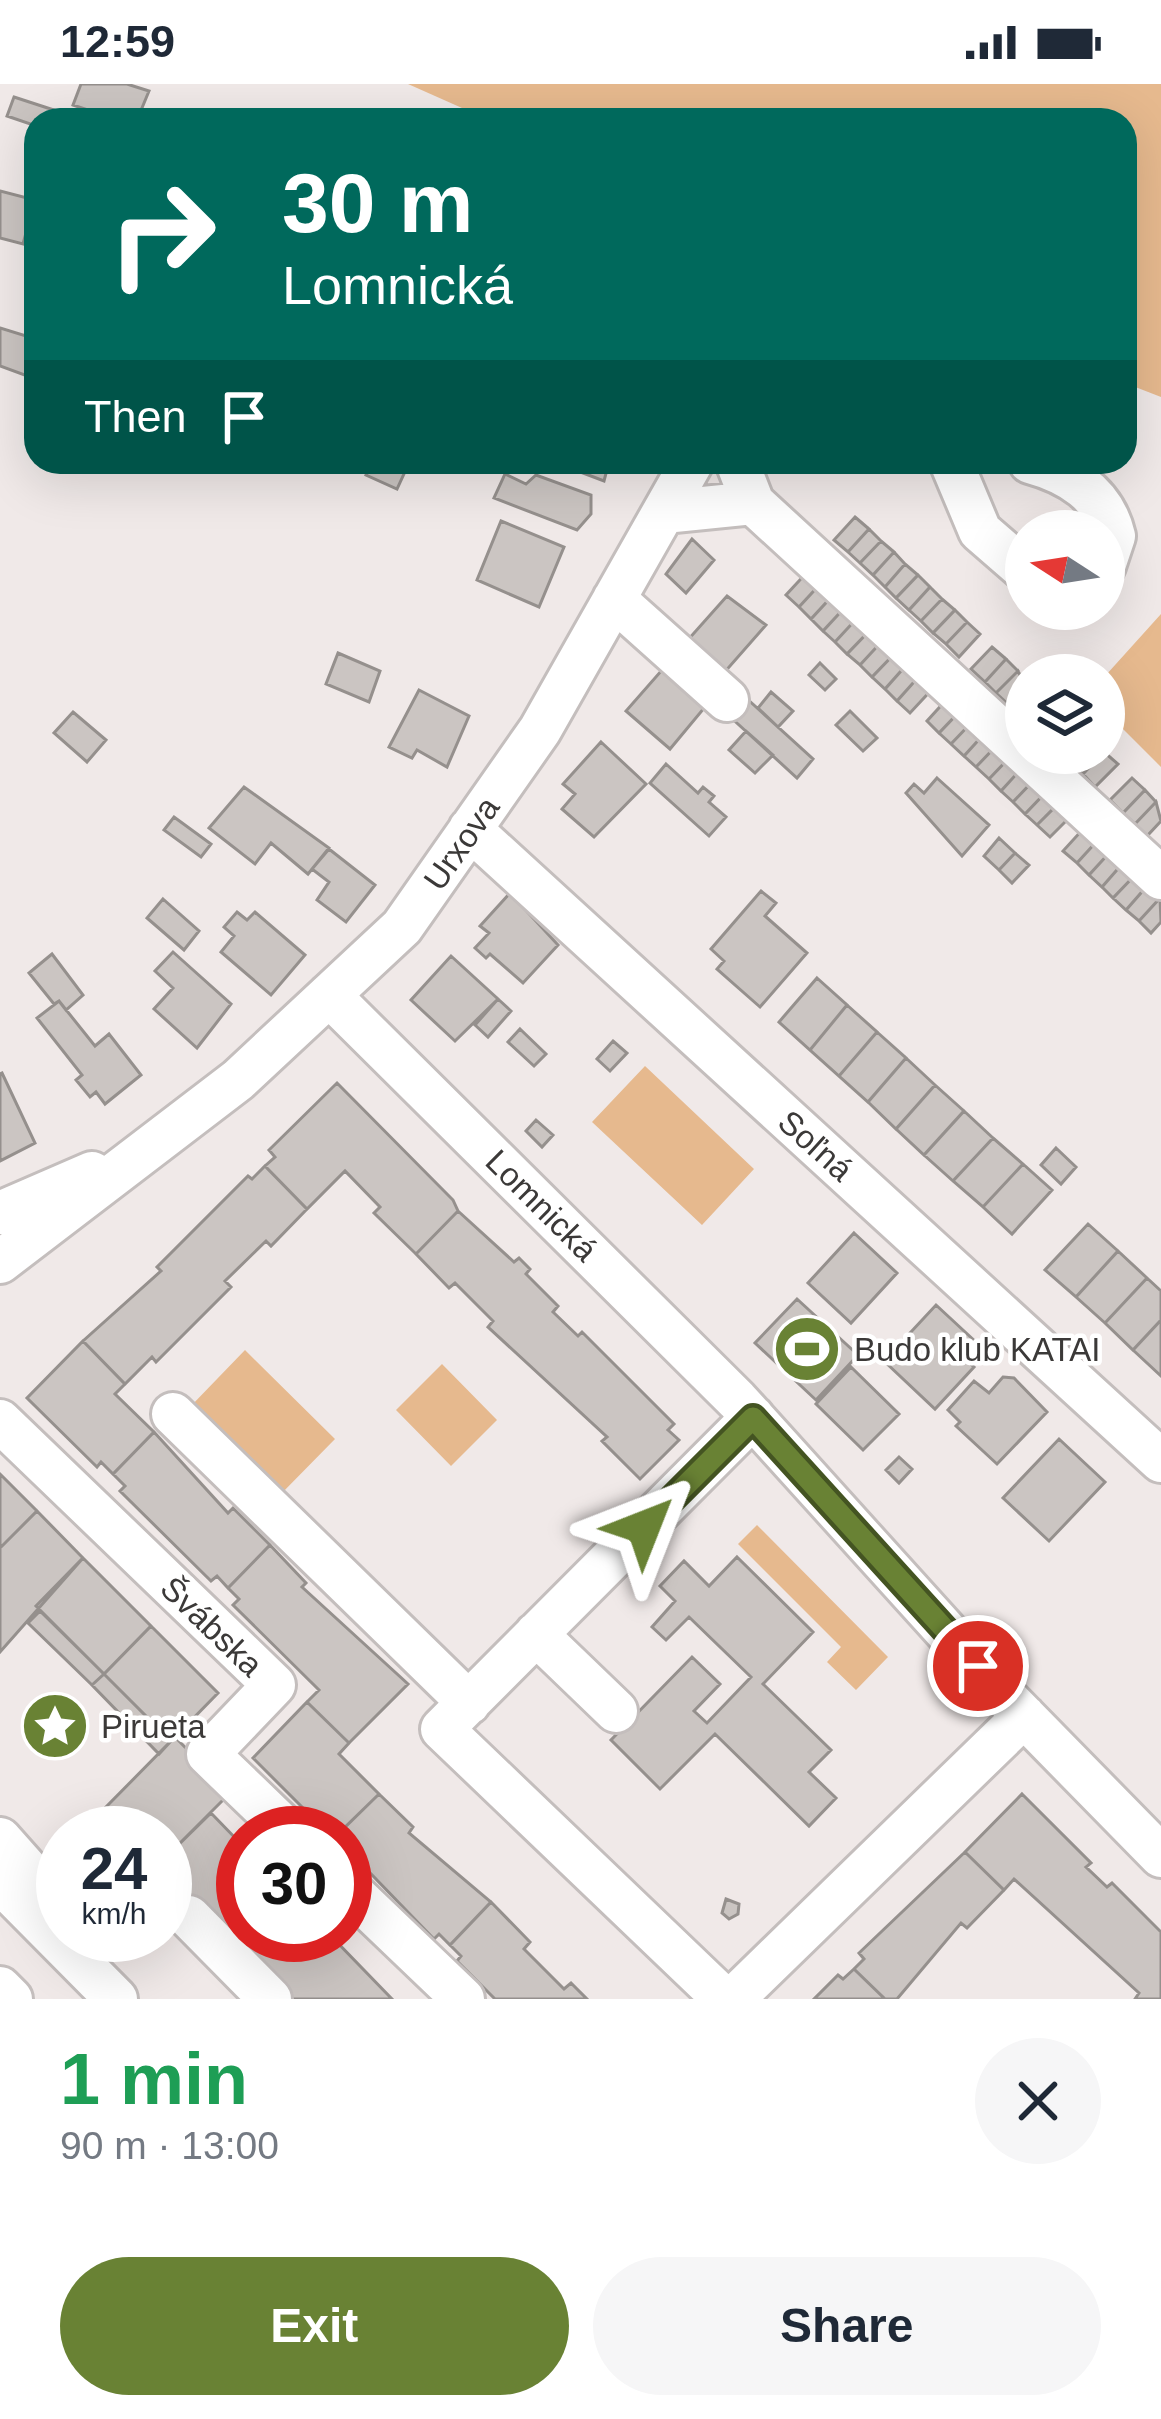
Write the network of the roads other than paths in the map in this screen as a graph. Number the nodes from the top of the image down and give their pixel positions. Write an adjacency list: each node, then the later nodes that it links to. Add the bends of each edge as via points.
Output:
1 (685, 474): 7 (street, Urxova)
2 (742, 474): 5 (street)
3 (956, 474): 8 (street, via 980,531)
4 (1062, 474): 6 (street)
5 (753, 503): 7 (street); 12 (street)
6 (1101, 510)
7 (664, 512): 9 (street, Urxova)
8 (1005, 553)
9 (614, 598): 10 (street); 11 (street, Urxova, via 540,730)
10 (727, 700)
11 (470, 829): 13 (street, Urxova, via 402,927); 20 (street, Soľná)
12 (1161, 878)
13 (329, 994): 14 (street, Urxova, via 238,1081); 18 (street, Lomnická)
14 (143, 1152): 15 (street, Urxova); 16 (street, Urxova)
15 (0, 1213)
16 (0, 1262)
17 (173, 1414): 22 (street)
18 (753, 1418): 21 (street); 24 (street, Lomnická)
19 (0, 1421): 25 (street, Švábska, via 274,1685 208,1754)
20 (1161, 1461)
21 (536, 1634): 22 (street); 23 (street)
22 (469, 1703): 39 (street, via 442,1729)
23 (616, 1711)
24 (1024, 1716): 27 (street, Lomnická); 39 (street)
25 (262, 1806)
26 (0, 1838): 28 (street)
27 (1161, 1856)
28 (36, 1879)
29 (0, 1882): 35 (street)
30 (372, 1912): 38 (street)
31 (192, 1920): 37 (street)
32 (103, 1962): 36 (street)
33 (0, 1988): 34 (street)
34 (11, 1999)
35 (116, 1999)
36 (131, 1999)
37 (270, 1999)
38 (463, 1999)
39 (729, 1999)

